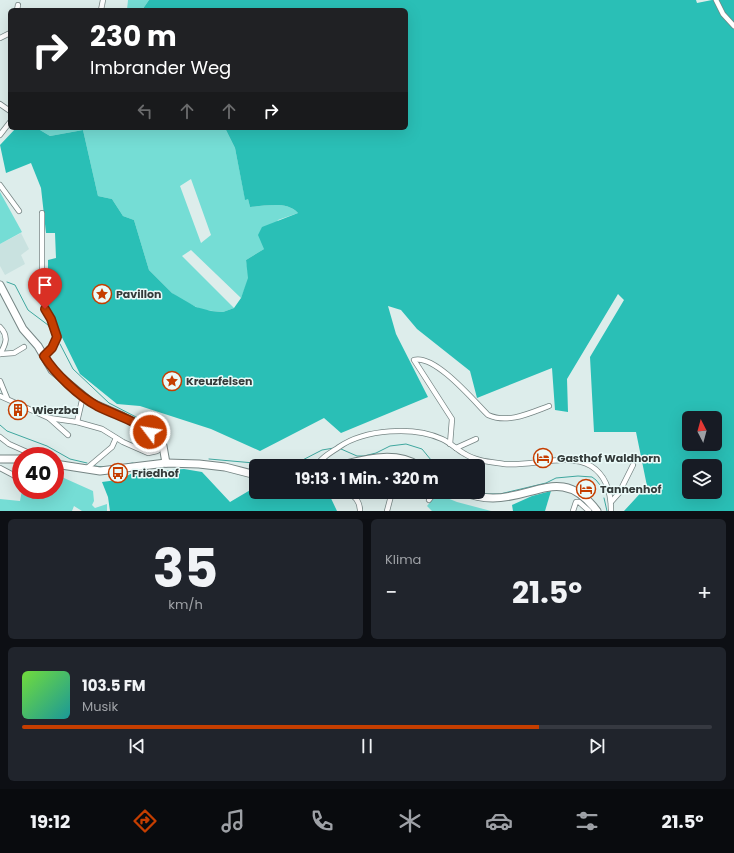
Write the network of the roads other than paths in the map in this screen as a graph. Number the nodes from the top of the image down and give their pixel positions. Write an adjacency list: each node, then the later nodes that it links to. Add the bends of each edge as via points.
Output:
1 (716, 0): 4 (street, via 723,14)
2 (18, 4): 3 (street)
3 (17, 8)
4 (734, 26)
5 (8, 125): 6 (street)
6 (0, 135)
7 (0, 185): 8 (street)
8 (19, 211)
9 (42, 213): 14 (street, via 42,302 57,337 52,348)
10 (0, 285): 14 (main road, via 22,329)
11 (0, 327): 13 (street, via 6,336)
12 (24, 347): 13 (street, via 14,353)
13 (0, 354)
14 (44, 356): 17 (main road, via 55,373)
15 (0, 381): 18 (street)
16 (0, 396): 18 (street)
17 (84, 396): 21 (street); 27 (main road, via 99,407 143,427)
18 (7, 398): 20 (street)
19 (549, 406): 26 (street, via 521,416 502,419 493,417 446,373 420,360 414,360 452,419)
20 (49, 418): 21 (street); 22 (street)
21 (77, 422): 24 (street, via 102,429)
22 (68, 435)
23 (0, 437): 28 (street)
24 (116, 438): 27 (street, via 148,453); 39 (street, via 112,447)
25 (476, 439): 29 (street)
26 (450, 444): 29 (street); 32 (street, via 423,434 380,432 348,442)
27 (163, 446): 35 (main road)
28 (14, 447)
29 (456, 448): 45 (street, via 472,458 505,464 578,461 602,475)
30 (0, 459): 31 (main road)
31 (12, 459)
32 (322, 459)
33 (370, 459): 34 (main road)
34 (401, 459)
35 (166, 463): 39 (main road, via 111,470); 40 (main road, via 215,465)
36 (64, 465): 39 (main road)
37 (633, 465): 45 (street, via 619,493)
38 (0, 468): 41 (street)
39 (86, 469)
40 (249, 473)
41 (12, 474)
42 (485, 497): 50 (main road, via 494,498 560,486 582,495)
43 (357, 499): 46 (street)
44 (390, 499): 47 (street)
45 (611, 502): 51 (street)
46 (360, 511)
47 (387, 511)
48 (572, 511): 49 (street, via 576,502)
49 (589, 511)
50 (597, 511)
51 (611, 511)

